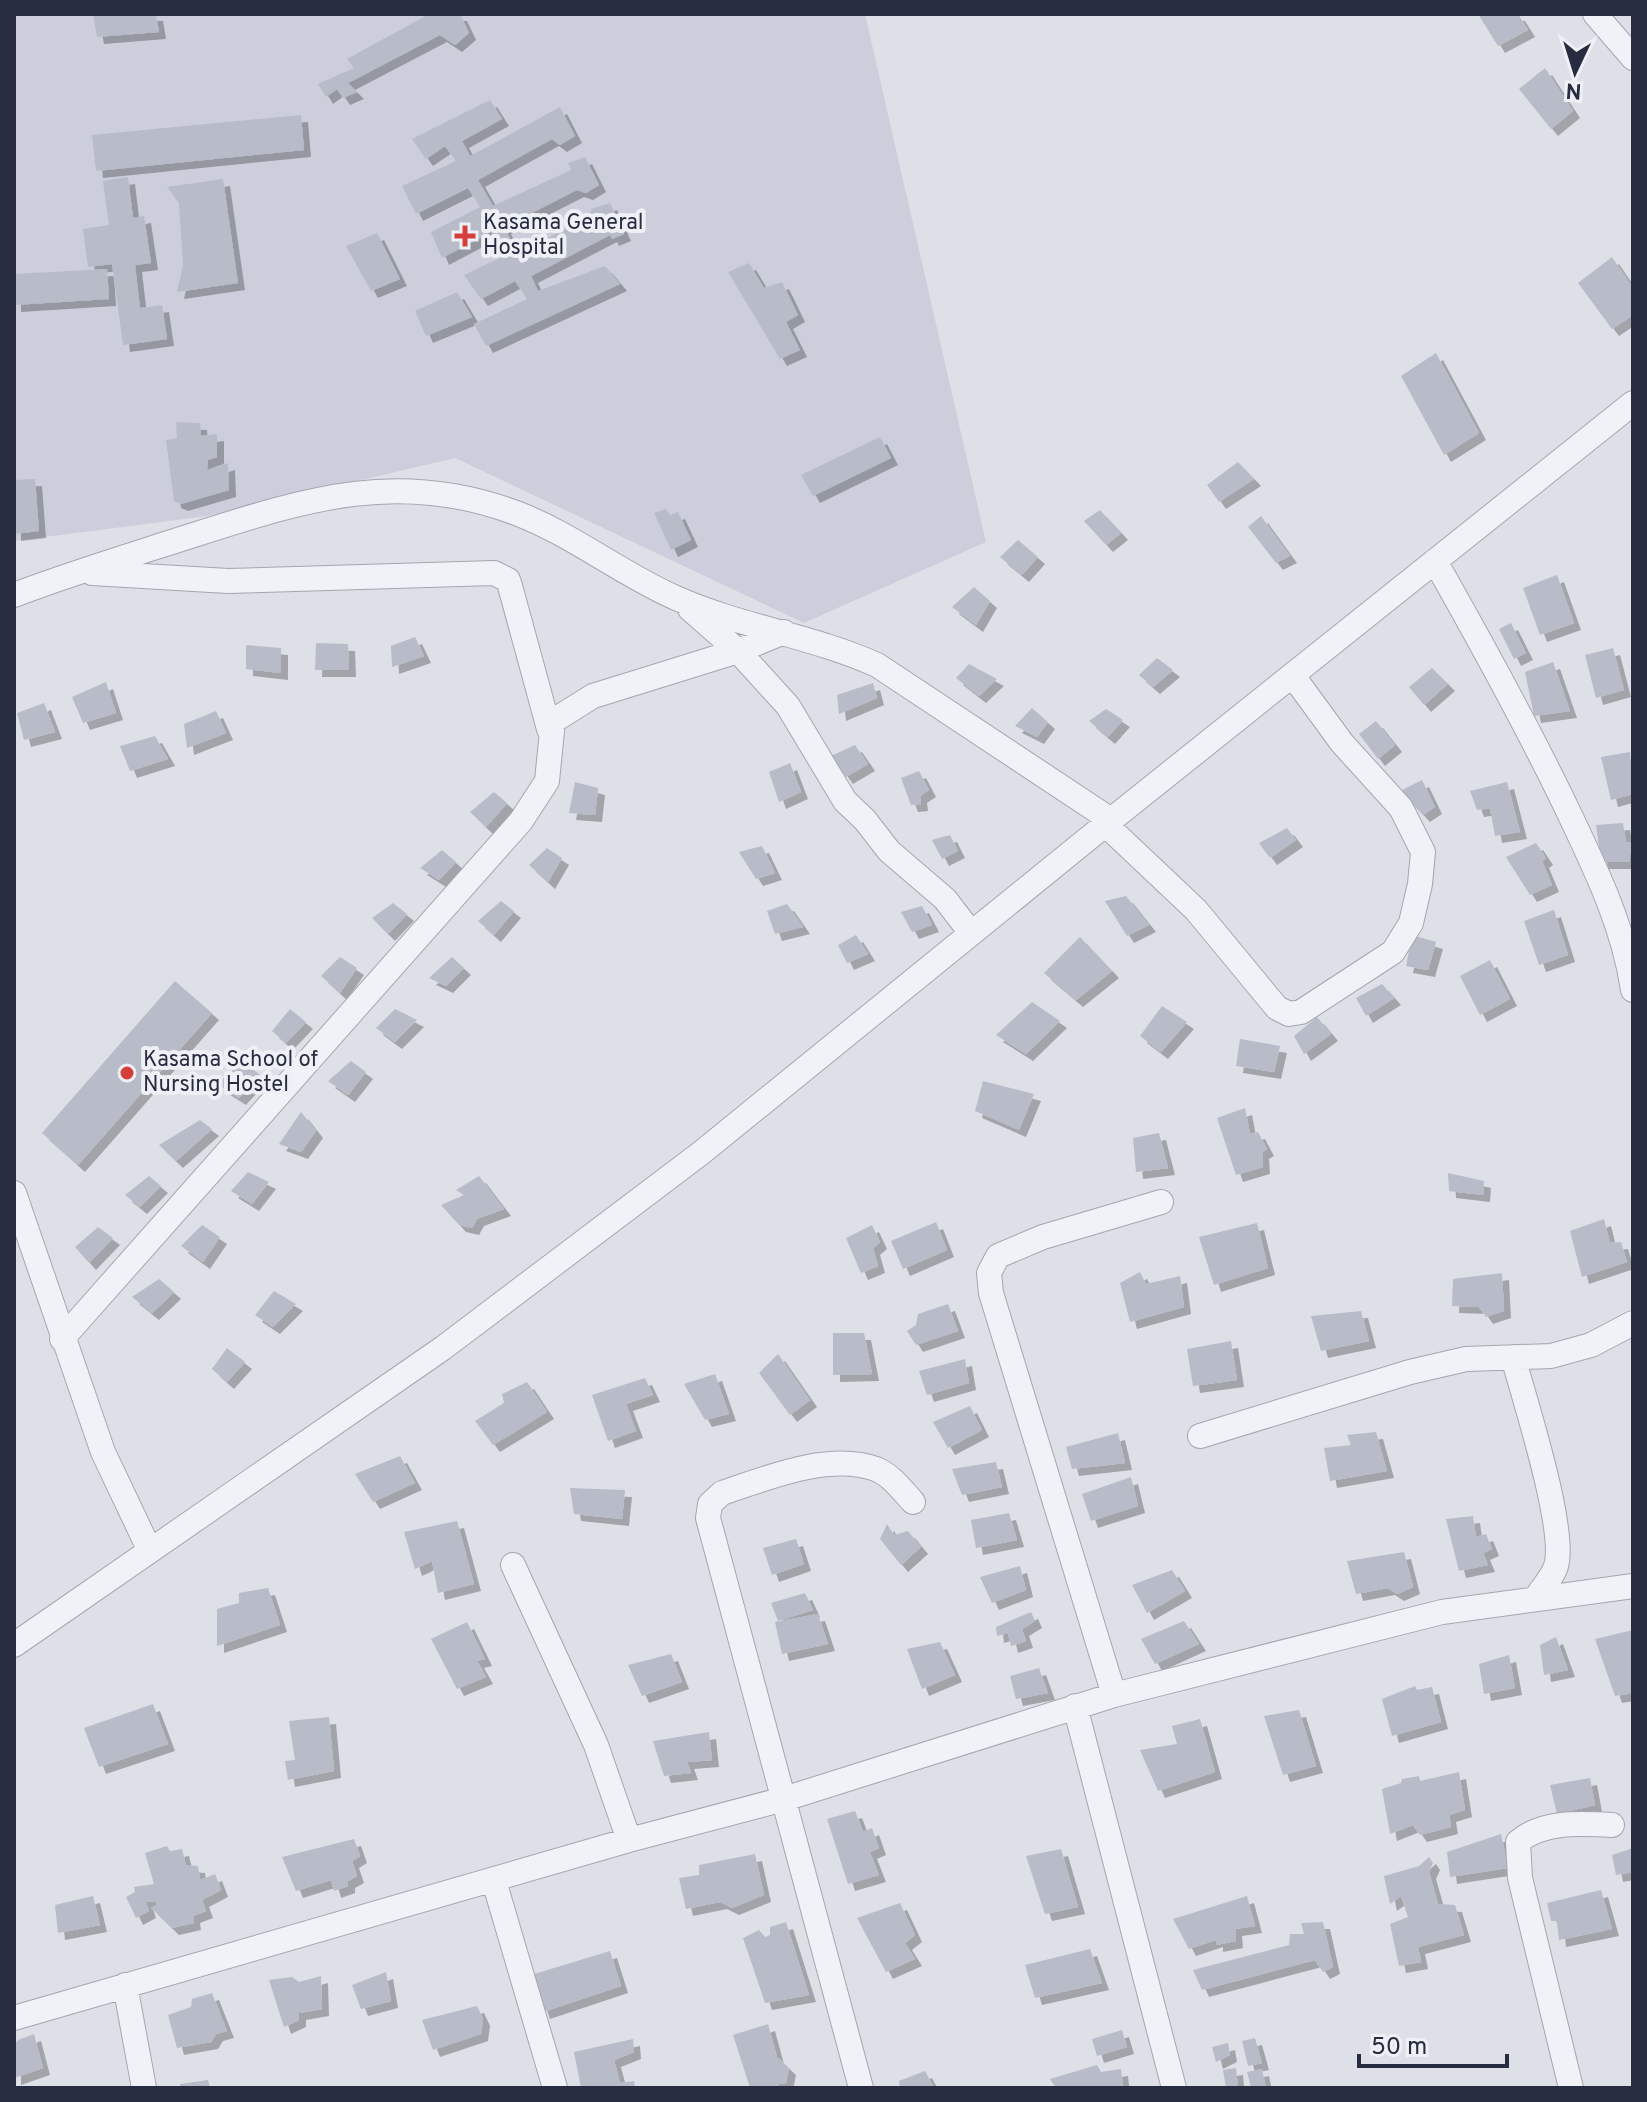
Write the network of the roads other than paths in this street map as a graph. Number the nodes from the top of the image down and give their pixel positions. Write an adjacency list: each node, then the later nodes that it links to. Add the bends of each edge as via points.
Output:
1 (1595, 14): 2 (street)
2 (1633, 58)
3 (1633, 403): 4 (street)
4 (1435, 561): 10 (street); 14 (street, via 1528,728 1580,837 1614,912)
5 (77, 572): 6 (street); 7 (street, via 300,502 362,491 410,490 466,497 520,514); 11 (street, via 228,581 494,573 508,580)
6 (14, 595)
7 (679, 600): 8 (street); 9 (street)
8 (784, 632): 9 (street); 12 (street, via 877,665)
9 (738, 651): 11 (street, via 593,696 563,712); 13 (street, via 788,706 845,801 889,851 945,899)
10 (1293, 676): 12 (street); 12 (street, via 1342,743 1401,808 1423,852 1411,923 1393,952 1301,1012 1289,1014 1270,1001 1196,910)
11 (549, 729): 18 (street, via 547,781 521,821)
12 (1108, 822): 13 (street)
13 (971, 933): 22 (street, via 701,1153 467,1330)
14 (1633, 990)
15 (14, 1193): 18 (street)
16 (1161, 1202): 27 (street, via 1043,1237 998,1256 989,1273)
17 (1633, 1323): 19 (street, via 1591,1345 1551,1356)
18 (62, 1339): 22 (street, via 103,1452)
19 (1513, 1357): 20 (street, via 1466,1359 1410,1372); 25 (street, via 1543,1466 1557,1546 1556,1566)
20 (1200, 1436)
21 (913, 1502): 29 (street, via 885,1475 855,1465 825,1465 722,1493 710,1504 708,1518)
22 (149, 1549): 26 (street)
23 (513, 1565): 31 (street, via 596,1745)
24 (1633, 1586): 25 (street)
25 (1536, 1598): 27 (street, via 1442,1612)
26 (14, 1645)
27 (1114, 1695): 28 (street)
28 (1075, 1706): 29 (street); 38 (street)
29 (784, 1799): 31 (street); 37 (street)
30 (1612, 1825): 39 (street, via 1531,1830 1518,1842 1520,1878)
31 (629, 1840): 32 (street)
32 (494, 1881): 33 (street); 36 (street)
33 (125, 1985): 34 (street); 35 (street)
34 (14, 2018)
35 (144, 2088)
36 (555, 2088)
37 (861, 2088)
38 (1174, 2088)
39 (1571, 2088)

